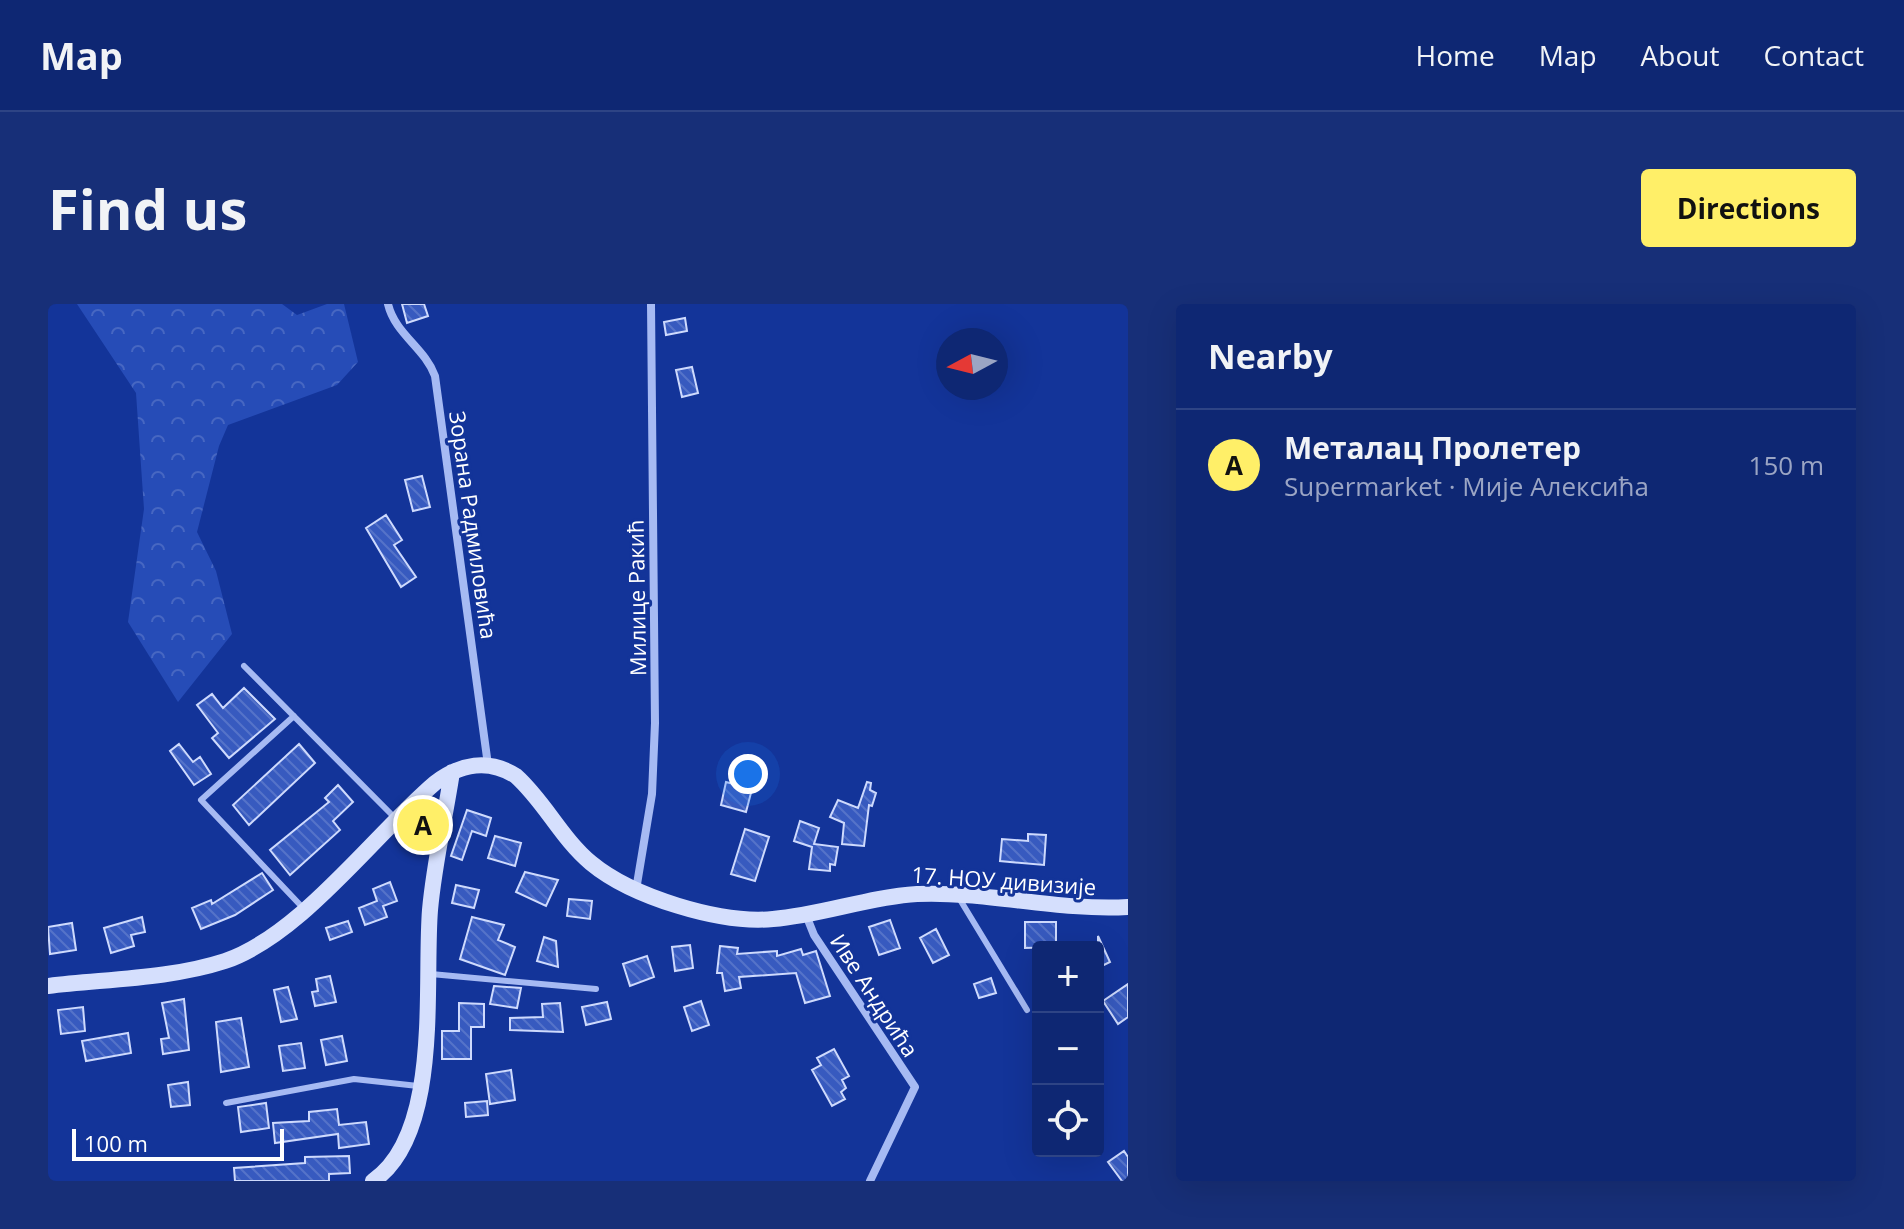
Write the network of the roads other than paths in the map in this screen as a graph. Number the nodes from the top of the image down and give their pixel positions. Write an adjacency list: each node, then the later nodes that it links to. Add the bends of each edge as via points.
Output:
1 (388, 304): 5 (street, Зорана Радмиловића, via 435,376)
2 (651, 304): 8 (street, Милице Ракић, via 655,723 652,794)
3 (244, 666): 4 (lane)
4 (294, 716): 7 (lane); 11 (lane, via 201,800)
5 (488, 765): 6 (street); 8 (street, 17. НОУ дивизије, via 516,776 586,859)
6 (452, 772): 7 (street); 13 (street, via 434,881)
7 (397, 819): 11 (street)
8 (636, 890): 12 (street, 17. НОУ дивизије, via 735,917 765,920)
9 (957, 895): 10 (street, 17. НОУ дивизије, via 1056,907); 12 (street, 17. НОУ дивизије, via 897,896); 16 (lane)
10 (1128, 907)
11 (304, 909): 14 (street, via 260,945 222,962)
12 (805, 914): 20 (street, Иве Андрића, via 915,1087)
13 (427, 974): 15 (lane); 17 (street)
14 (48, 986)
15 (596, 989)
16 (1027, 1010)
17 (422, 1086): 18 (lane, via 354,1079); 19 (street, via 402,1150)
18 (226, 1103)
19 (373, 1181)
20 (870, 1181)

